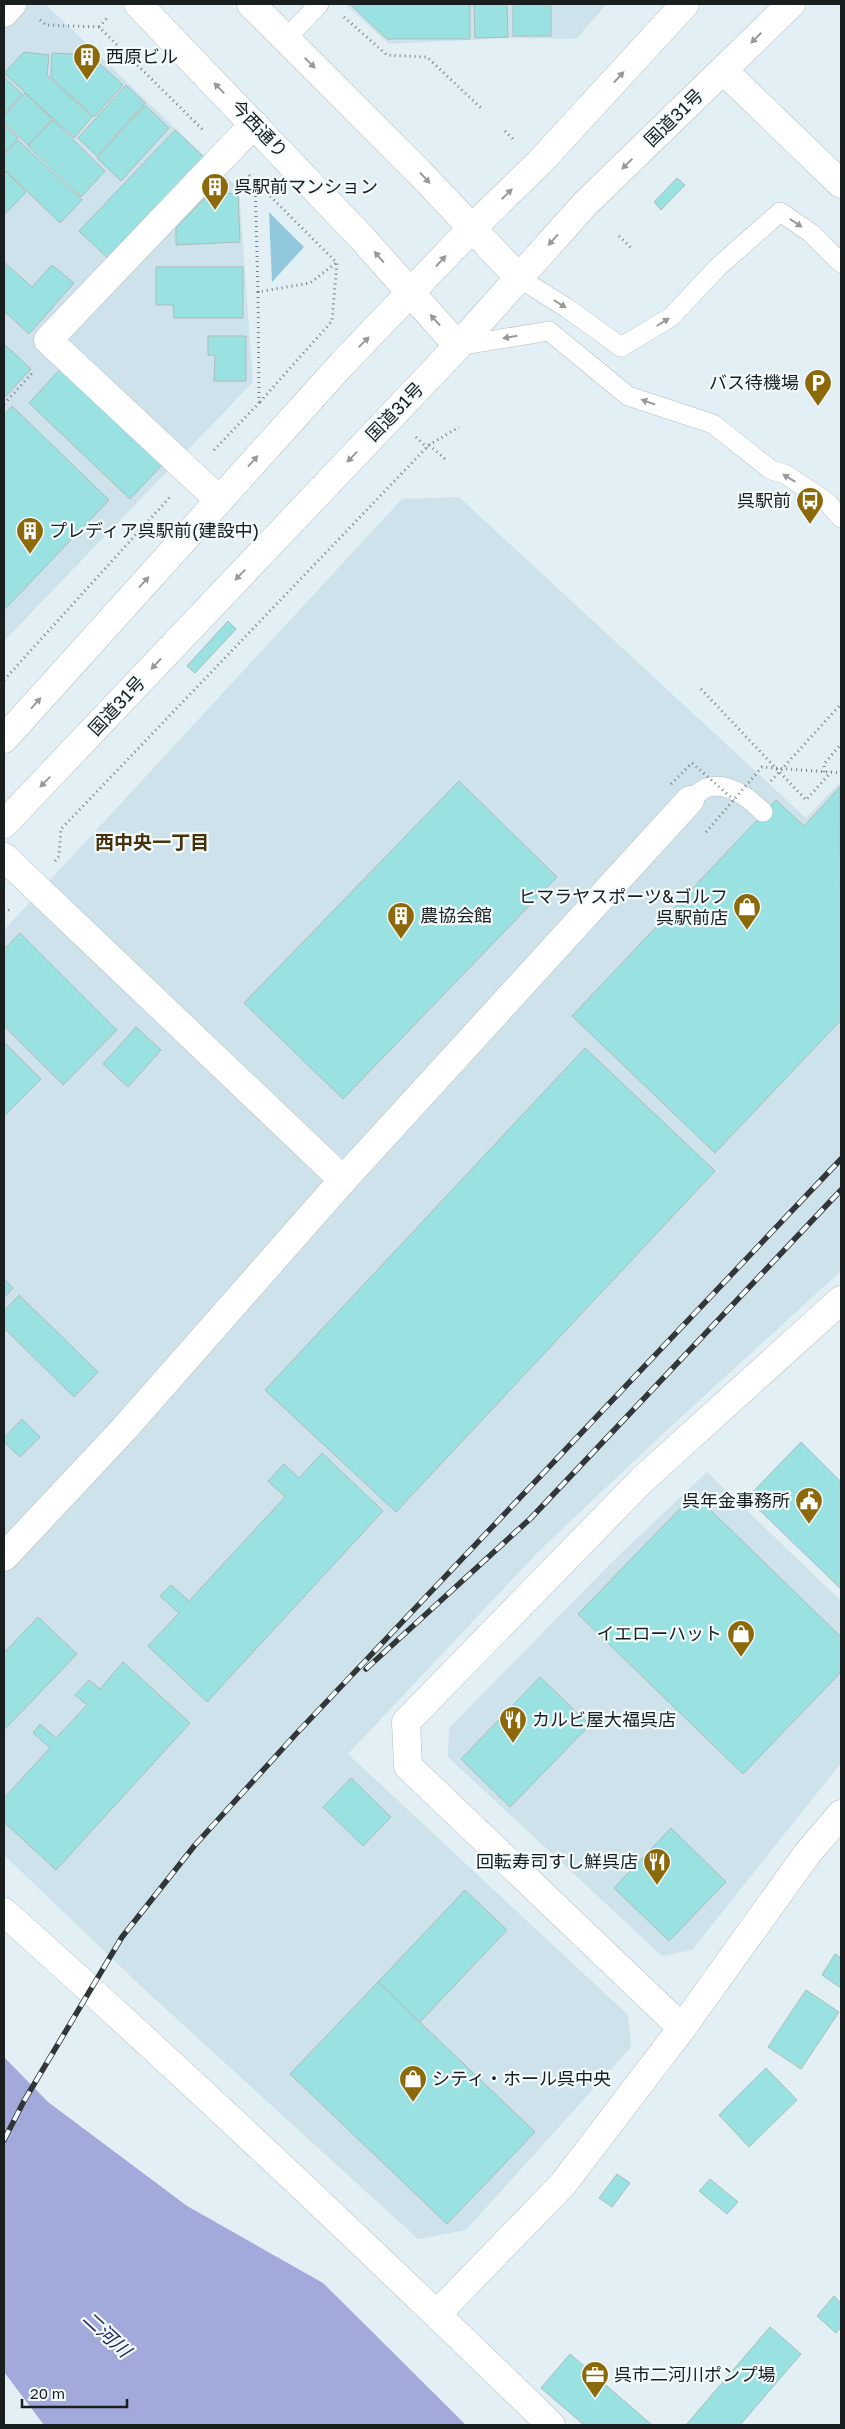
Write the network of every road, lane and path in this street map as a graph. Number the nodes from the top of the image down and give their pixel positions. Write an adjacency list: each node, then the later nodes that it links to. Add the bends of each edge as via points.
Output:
1 (138, 4): 12 (main road, 今西通り, one-way to 1)
2 (250, 4): 9 (main road)
3 (319, 4): 9 (lane)
4 (686, 4): 18 (main road, one-way to 4, via 539,163)
5 (790, 4): 10 (main road, 国道31号, one-way to 10)
6 (23, 9): 7 (main road); 15 (path, via 46,25 99,27)
7 (4, 13)
8 (343, 17): 11 (path, via 387,55 427,58)
9 (286, 39): 18 (main road, one-way to 18)
10 (724, 71): 17 (main road); 22 (main road, 国道31号, one-way to 22, via 585,204)
11 (482, 108)
12 (254, 124): 15 (main road); 24 (main road, 今西通り, one-way to 12)
13 (505, 131): 14 (path)
14 (522, 147)
15 (225, 152): 16 (path); 26 (main road, via 48,340)
16 (255, 181): 23 (path); 27 (path, via 337,262 332,321)
17 (841, 183)
18 (472, 228): 22 (main road); 24 (main road, one-way to 18)
19 (619, 236): 20 (path)
20 (633, 250)
21 (841, 263): 22 (lane, one-way to 21, via 621,347 671,316 718,267 780,212 811,233)
22 (519, 278): 25 (main road, 国道31号)
23 (258, 292)
24 (411, 294): 25 (main road, 今西通り, one-way to 24); 33 (main road, one-way to 24)
25 (458, 346): 34 (lane, one-way to 25, via 827,502 785,474 771,470 713,424 628,396 549,331); 47 (main road, 国道31号, one-way to 47)
26 (56, 347): 28 (path); 33 (main road)
27 (258, 402)
28 (4, 404)
29 (459, 427): 31 (path)
30 (410, 431): 31 (path)
31 (428, 446): 32 (path); 50 (path, via 62,829 59,856)
32 (445, 459)
33 (218, 499): 37 (main road, one-way to 33)
34 (841, 518)
35 (701, 689): 39 (path)
36 (841, 704): 39 (path)
37 (4, 740)
38 (841, 744): 40 (path, via 824,764)
39 (780, 772): 41 (path, via 806,800); 43 (path)
40 (824, 772): 41 (path, bridge); 45 (path, bridge, via 762,767)
41 (831, 772): 42 (path, bridge)
42 (841, 773)
43 (769, 783)
44 (681, 792): 45 (path, bridge, via 692,763); 46 (lane, via 717,786 744,796); 52 (main road)
45 (734, 800): 48 (path, bridge)
46 (763, 812)
47 (4, 824)
48 (706, 832)
49 (4, 857): 50 (main road)
50 (34, 886): 51 (path); 52 (main road)
51 (4, 912)
52 (343, 1180): 54 (main road, via 124,1429)
53 (841, 1300): 57 (main road, via 642,1480 406,1722 408,1766)
54 (4, 1558)
55 (841, 1814): 57 (main road, via 807,1854)
56 (4, 1912): 58 (main road)
57 (682, 2028): 58 (main road, via 562,2184)
58 (437, 2314): 59 (main road)
59 (550, 2425)

